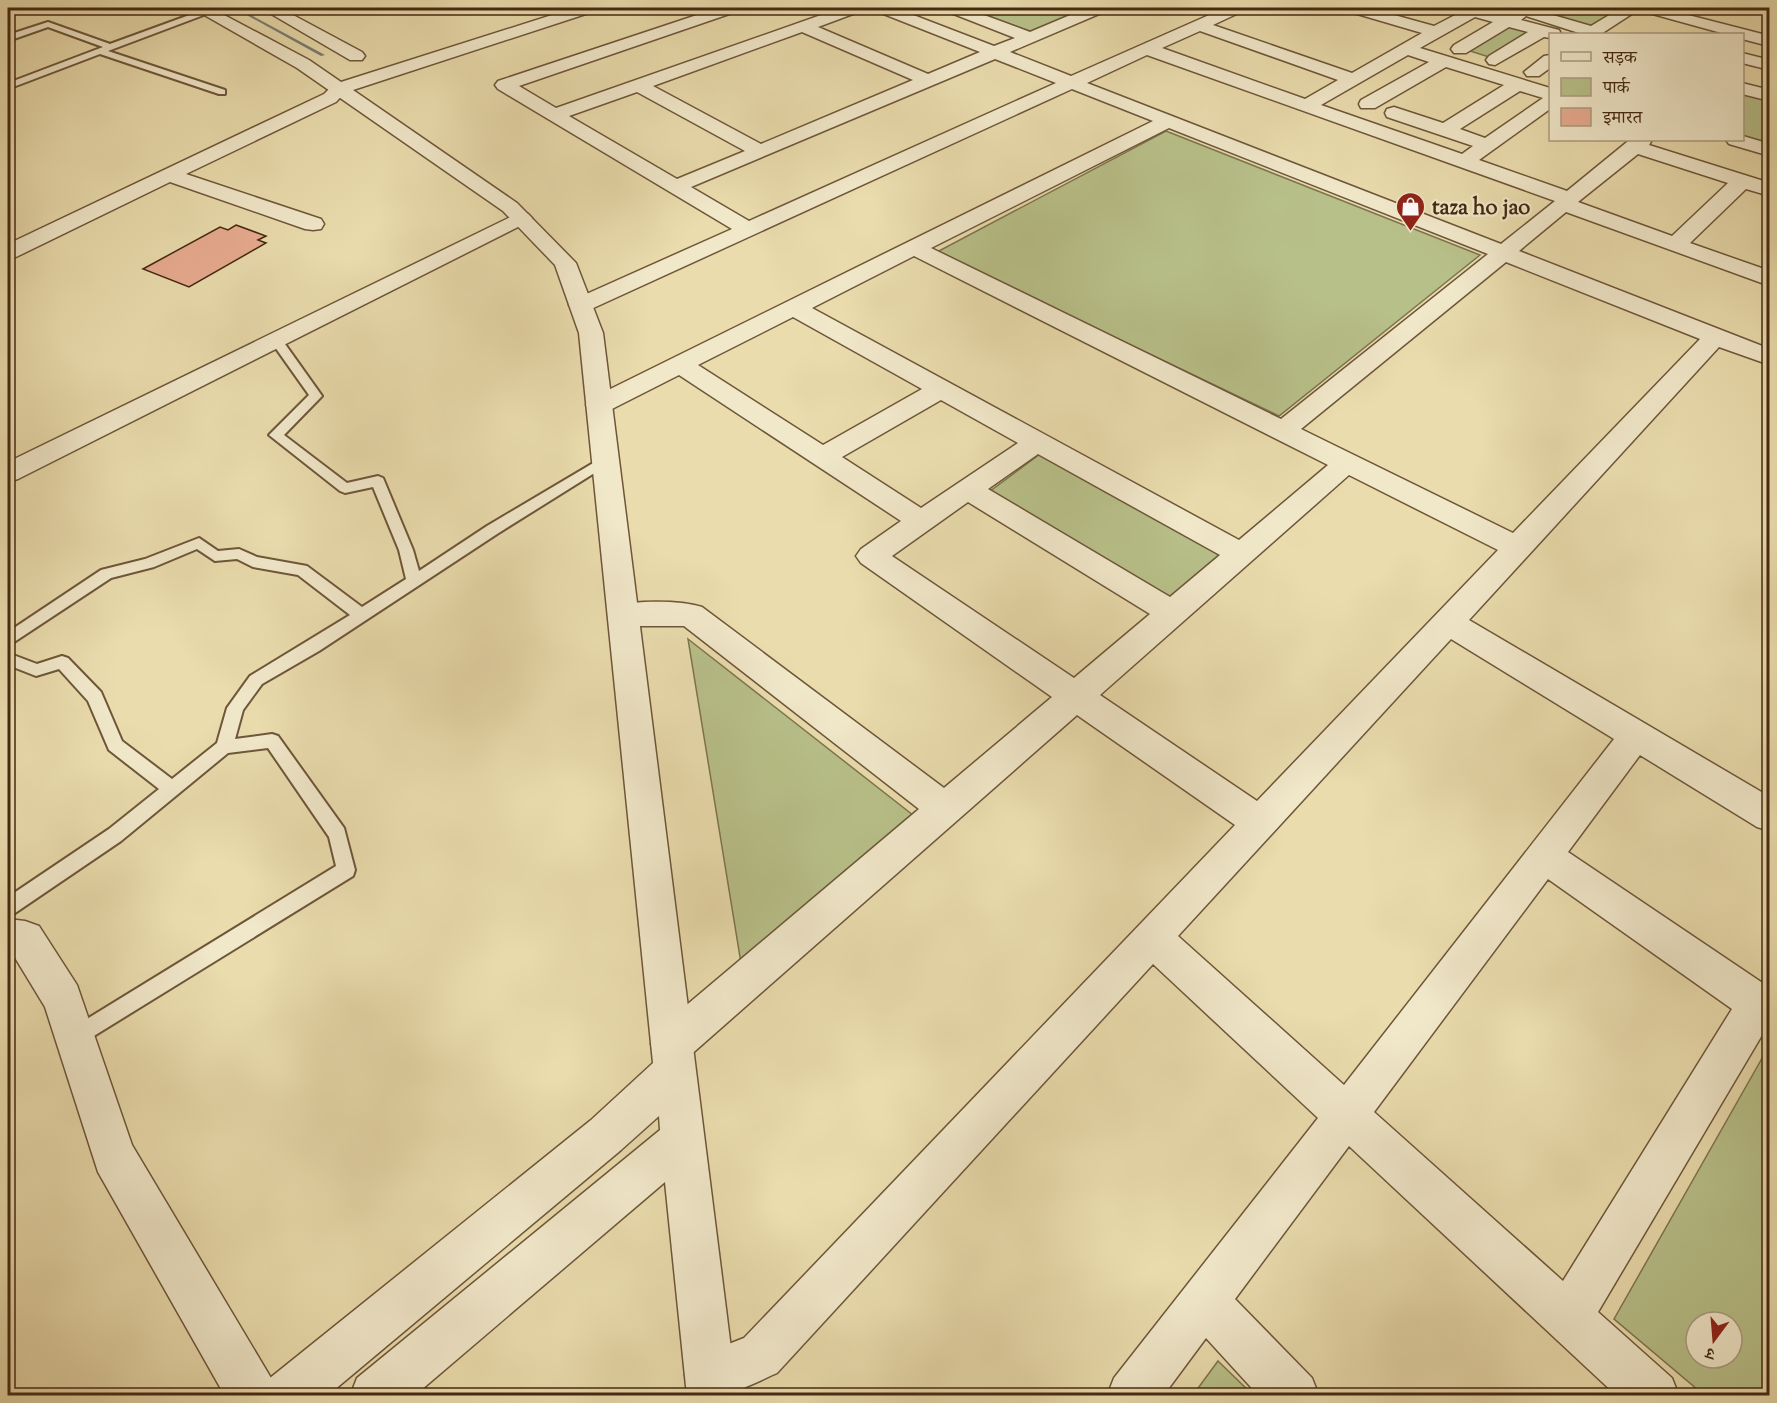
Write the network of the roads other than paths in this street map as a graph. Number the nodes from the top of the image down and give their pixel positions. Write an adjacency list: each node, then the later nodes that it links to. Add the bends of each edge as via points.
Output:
1 (269, 8): 41 (street)
2 (571, 8): 60 (street, via 361,74)
3 (589, 8): 60 (street)
4 (678, 8): 21 (street)
5 (732, 8): 21 (street)
6 (855, 8): 23 (street)
7 (882, 8): 40 (street)
8 (952, 8): 30 (street)
9 (1100, 8): 30 (street)
10 (1237, 8): 28 (street)
11 (1353, 8): 20 (street)
12 (1403, 8): 18 (street); 20 (street)
13 (1644, 8): 19 (street)
14 (203, 9): 34 (lane); 60 (street)
15 (1528, 10): 22 (street); 27 (street)
16 (1600, 10): 17 (street)
17 (1625, 11): 27 (street)
18 (1466, 12): 22 (street); 29 (street)
19 (1674, 15): 24 (street); 32 (street)
20 (1381, 16): 29 (street)
21 (700, 18): 25 (street)
22 (1508, 21): 26 (street); 38 (street)
23 (802, 26): 42 (street); 53 (street)
24 (1656, 28)
25 (662, 31): 33 (street); 74 (street, via 504,85)
26 (1547, 33): 45 (street)
27 (1592, 33)
28 (1197, 35): 36 (street, via 1174,36); 52 (street)
29 (1430, 35): 37 (street); 38 (street)
30 (1029, 37): 40 (street)
31 (8, 38): 34 (lane, via 48,24)
32 (1768, 38): 43 (street)
33 (681, 39)
34 (110, 47): 39 (lane)
35 (700, 48): 42 (street)
36 (1147, 49): 55 (street); 72 (street)
37 (1405, 49): 47 (street); 52 (street)
38 (1460, 49): 45 (street)
39 (100, 51): 59 (lane); 64 (lane)
40 (994, 52): 53 (street); 55 (street)
41 (356, 56)
42 (718, 56): 58 (street)
43 (1744, 57)
44 (1744, 58): 48 (street)
45 (1495, 60): 49 (street)
46 (1549, 61): 49 (street)
47 (1444, 62): 50 (street); 57 (street)
48 (1770, 65)
49 (1533, 72): 51 (street)
50 (1423, 74): 54 (street); 65 (street)
51 (1549, 76)
52 (1353, 79): 63 (street)
53 (927, 80): 82 (street)
54 (1444, 80)
55 (1071, 83): 76 (street); 91 (street)
56 (1309, 83): 63 (street)
57 (1518, 84): 66 (street); 68 (street)
58 (638, 85): 74 (street); 82 (street)
59 (8, 86)
60 (339, 88): 84 (street, via 330,98); 89 (street); 92 (street, via 318,92)
61 (1744, 88): 67 (street)
62 (1476, 90): 68 (street)
63 (1331, 91): 71 (street); 72 (street)
64 (222, 92)
65 (1389, 92): 69 (street); 71 (street)
66 (1549, 93)
67 (1770, 96)
68 (1498, 97): 75 (street)
69 (1411, 100)
70 (1549, 102): 80 (street)
71 (1368, 104): 77 (street)
72 (1307, 105): 83 (street)
73 (1443, 111): 75 (street)
74 (554, 115): 86 (street)
75 (1465, 118): 77 (street)
76 (1168, 121): 94 (street); 96 (street)
77 (1446, 130): 80 (street)
78 (1739, 141): 81 (street)
79 (1639, 143): 85 (street); 88 (street)
80 (1488, 145): 83 (street)
81 (1770, 150)
82 (760, 151): 86 (street)
83 (1464, 161): 88 (street)
84 (168, 175): 90 (street); 95 (street)
85 (1742, 181): 87 (street); 93 (street)
86 (675, 187): 91 (street)
87 (1770, 190)
88 (1566, 202): 93 (street); 96 (street)
89 (521, 218): 98 (street, via 565,263); 101 (street)
90 (314, 224)
91 (747, 230): 98 (street)
92 (8, 238)
93 (1675, 245): 97 (street)
94 (915, 248): 99 (street); 106 (street)
95 (8, 252)
96 (1503, 253): 100 (street); 106 (street)
97 (1770, 279)
98 (580, 305): 105 (street, via 591,333)
99 (794, 308): 103 (street); 104 (street)
100 (1715, 337): 102 (street); 114 (street)
101 (276, 340): 111 (street); 116 (lane, via 316,396 276,435 345,488 378,481)
102 (1770, 358)
103 (680, 365): 105 (street); 108 (street)
104 (940, 389): 107 (street); 108 (street)
105 (599, 405): 109 (street)
106 (1284, 430): 110 (street)
107 (1037, 442): 112 (street); 115 (street)
108 (823, 457): 113 (street)
109 (605, 462): 116 (lane); 119 (street)
110 (1348, 462): 114 (street); 115 (street)
111 (8, 473)
112 (967, 489): 113 (street); 117 (street)
113 (921, 521): 123 (street, via 871,556)
114 (1518, 548): 120 (street)
115 (1241, 554): 117 (street)
116 (414, 581): 118 (lane)
117 (1172, 613): 123 (street)
118 (361, 615): 121 (lane, via 302,570 253,562 239,554 214,556 199,543 149,563 106,574); 125 (lane, via 256,680 235,708)
119 (623, 615): 127 (street, via 691,615); 136 (street)
120 (1448, 622): 124 (street); 129 (street)
121 (8, 640)
122 (8, 659): 126 (lane, via 36,670 62,662 95,697 115,745)
123 (1076, 696): 127 (street); 129 (street)
124 (1636, 735): 128 (street); 130 (street)
125 (224, 747): 126 (lane); 135 (lane, via 272,741 338,834 346,870)
126 (172, 789): 131 (lane, via 115,835)
127 (945, 808): 136 (street)
128 (1770, 816)
129 (1261, 823): 133 (street)
130 (1544, 856): 134 (street); 137 (street)
131 (8, 907)
132 (8, 937): 135 (street, via 25,939 63,999)
133 (1152, 938): 137 (street); 141 (street, via 760,1356)
134 (1764, 1008): 140 (street)
135 (76, 1037): 142 (street, via 114,1156)
136 (673, 1058): 138 (street); 143 (street, via 606,1135)
137 (1346, 1115): 139 (street); 140 (street)
138 (683, 1140): 141 (street); 144 (street)
139 (1204, 1302): 145 (street); 146 (street)
140 (1568, 1317): 147 (street)
141 (711, 1385)
142 (253, 1395)
143 (288, 1395)
144 (375, 1395)
145 (1132, 1395)
146 (1294, 1395)
147 (1654, 1395)

